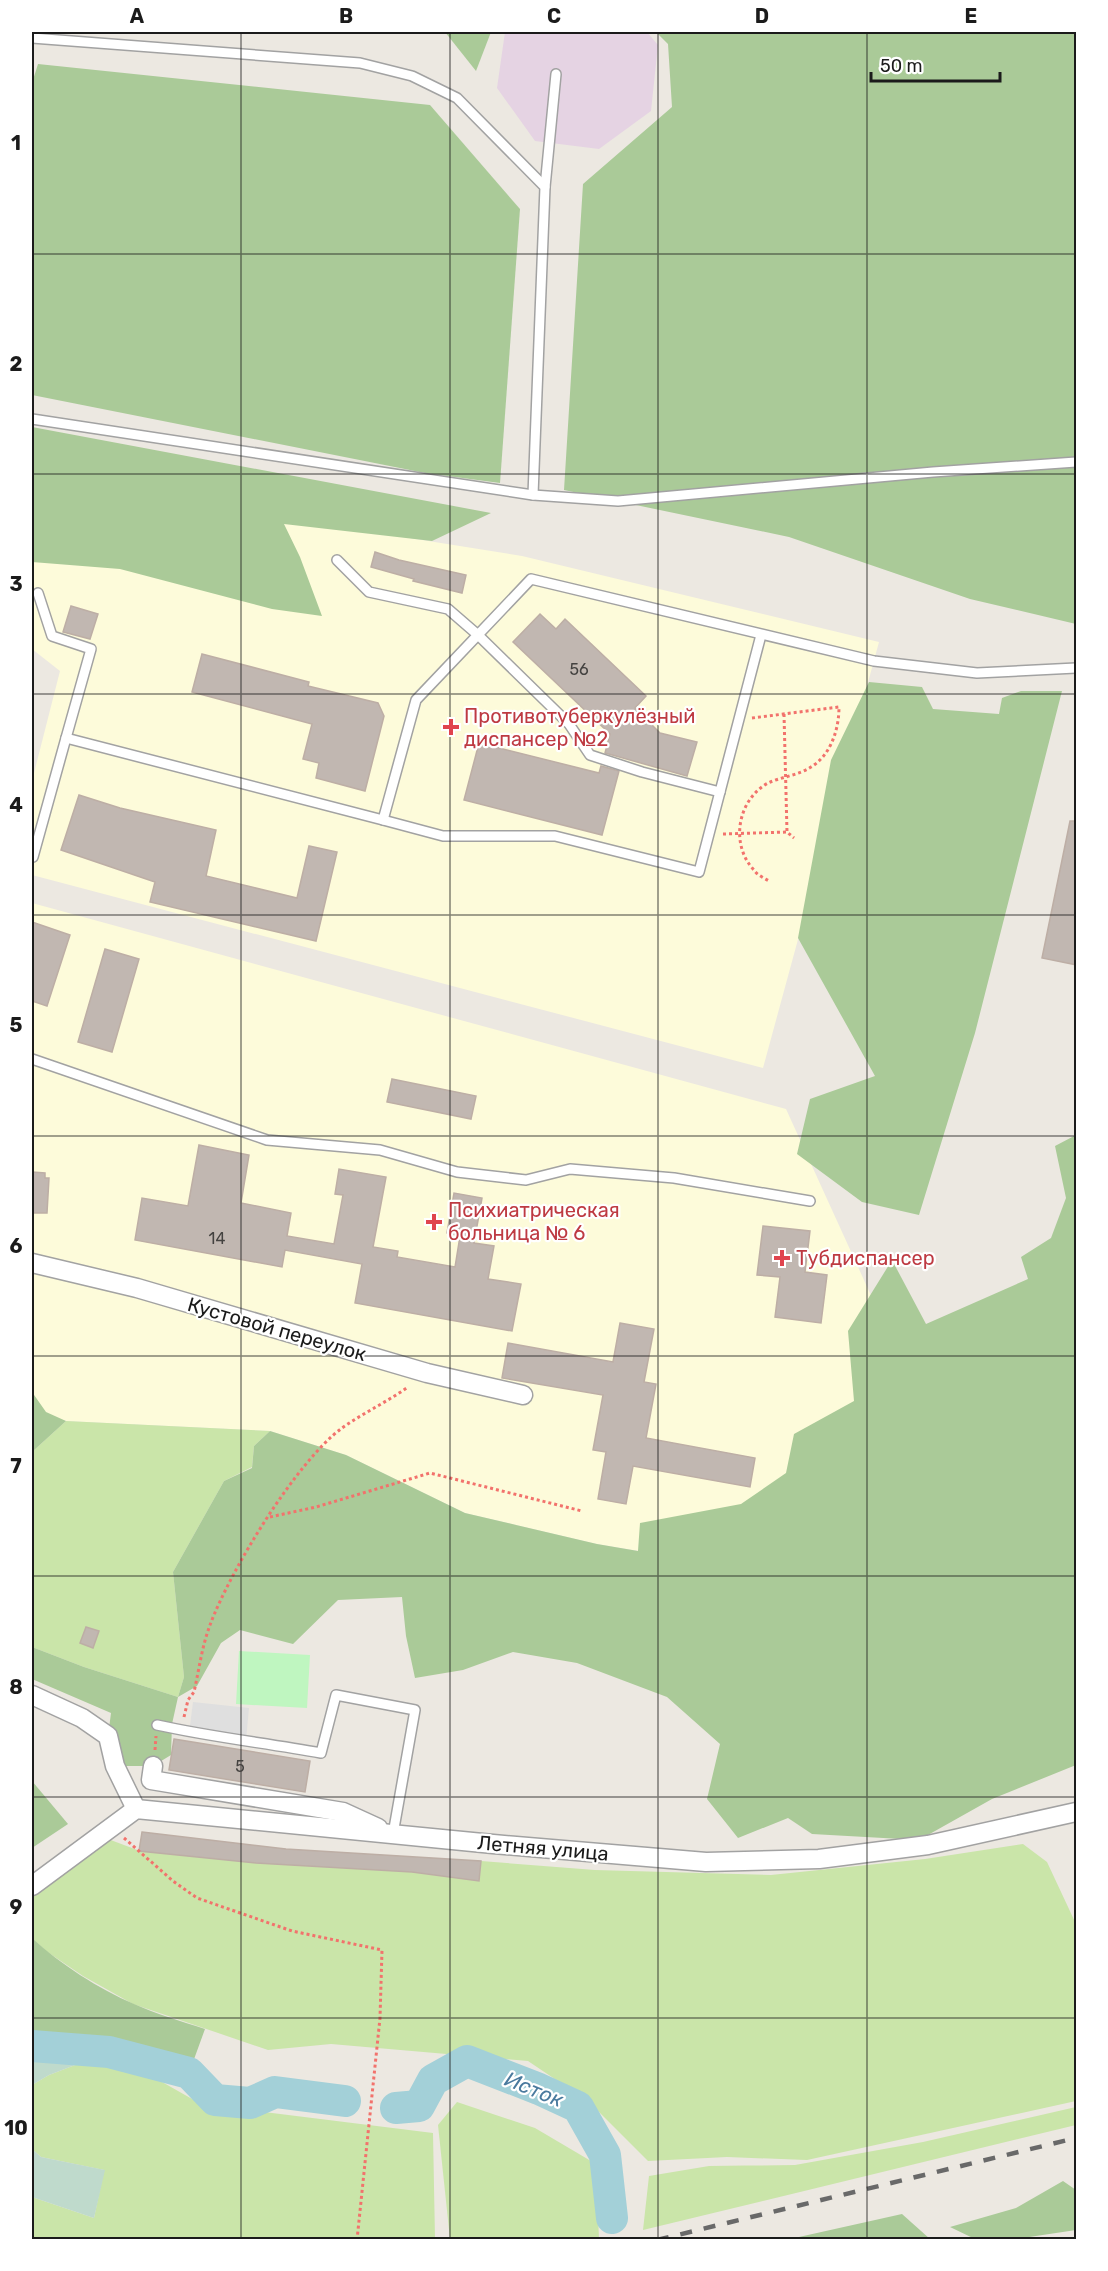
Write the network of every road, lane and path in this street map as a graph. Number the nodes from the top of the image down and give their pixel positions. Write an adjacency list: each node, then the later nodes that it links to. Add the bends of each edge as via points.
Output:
1 (32, 38): 3 (lane, via 360,63 412,76 457,98)
2 (556, 74): 3 (lane)
3 (545, 187): 6 (lane)
4 (32, 418): 6 (lane)
5 (1077, 462): 6 (lane, via 618,501)
6 (533, 495)
7 (337, 560): 10 (lane, via 369,592 448,609)
8 (38, 593): 14 (lane, via 52,636 91,649)
9 (761, 634): 10 (lane, via 531,579); 11 (lane, via 874,661 977,673); 13 (lane)
10 (478, 635): 16 (lane, via 569,724 590,755); 17 (lane, via 416,700)
11 (1077, 668)
12 (784, 714): 13 (path); 15 (path); 15 (path, via 838,707 836,731 828,750 811,767)
13 (739, 720): 16 (lane)
14 (66, 738): 17 (lane); 22 (lane)
15 (785, 776): 18 (path); 19 (path, via 767,784 751,799)
16 (720, 792): 20 (lane)
17 (383, 820): 20 (lane, via 443,836 555,836 699,872)
18 (787, 832): 19 (path); 21 (path)
19 (739, 834): 20 (path); 23 (path, via 745,858 754,872)
20 (708, 835)
21 (794, 838)
22 (33, 857)
23 (769, 881)
24 (32, 1059): 25 (lane, via 267,1140 380,1150 457,1172 526,1180 570,1169 674,1178)
25 (810, 1201)
26 (32, 1263): 27 (street, Кустовой переулок, via 137,1288)
27 (427, 1373): 28 (street, Кустовой переулок); 30 (path, via 390,1401 342,1428 307,1462)
28 (523, 1395)
29 (582, 1511): 30 (path, via 430,1473)
30 (268, 1517): 33 (path, via 235,1572 210,1625)
31 (32, 1695): 35 (street, via 82,1718 108,1736 115,1766)
32 (157, 1725): 33 (lane); 34 (path)
33 (181, 1730): 38 (lane, via 321,1753 336,1695 415,1710)
34 (153, 1766): 38 (street, via 151,1780 343,1812)
35 (135, 1809): 37 (street); 38 (street, Летняя улица)
36 (1077, 1812): 38 (street, Летняя улица, via 928,1845 819,1859 706,1862)
37 (111, 1827): 39 (street); 40 (path, via 197,1898 292,1931 382,1950 380,2019)
38 (393, 1834)
39 (32, 1886)
40 (357, 2240)

